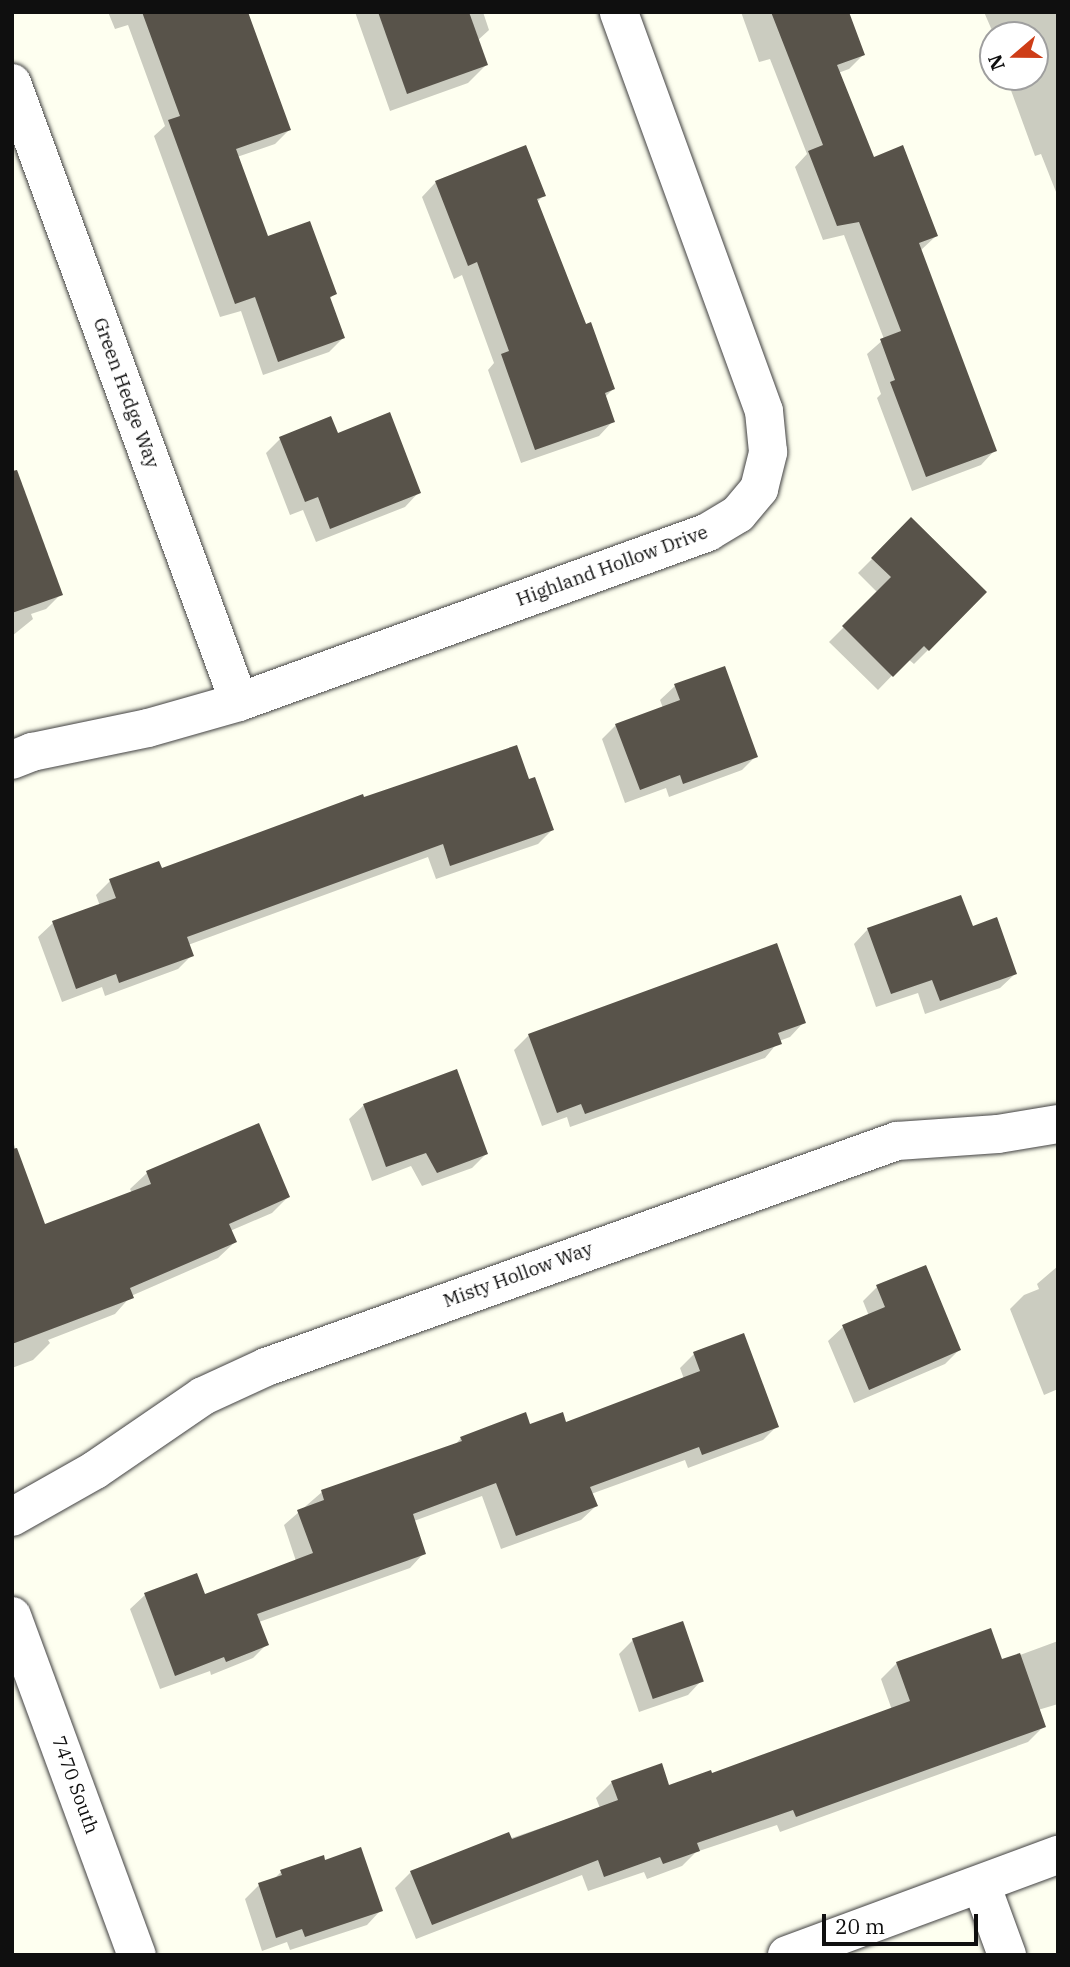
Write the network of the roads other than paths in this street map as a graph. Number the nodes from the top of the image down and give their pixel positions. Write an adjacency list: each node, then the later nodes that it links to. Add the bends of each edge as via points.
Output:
1 (619, 12): 3 (street, Highland Hollow Drive, via 764,411 768,452 759,489 738,514 708,532)
2 (12, 83): 3 (street, Green Hedge Way)
3 (239, 702): 4 (street, Highland Hollow Drive)
4 (12, 760)
5 (1058, 1124): 6 (street, Misty Hollow Way, via 998,1134 897,1141 266,1367 202,1396 95,1470)
6 (12, 1517)
7 (12, 1616): 10 (street, 7470 South)
8 (1058, 1855): 9 (street)
9 (981, 1884): 11 (street); 12 (street)
10 (137, 1955)
11 (787, 1955)
12 (1007, 1955)

